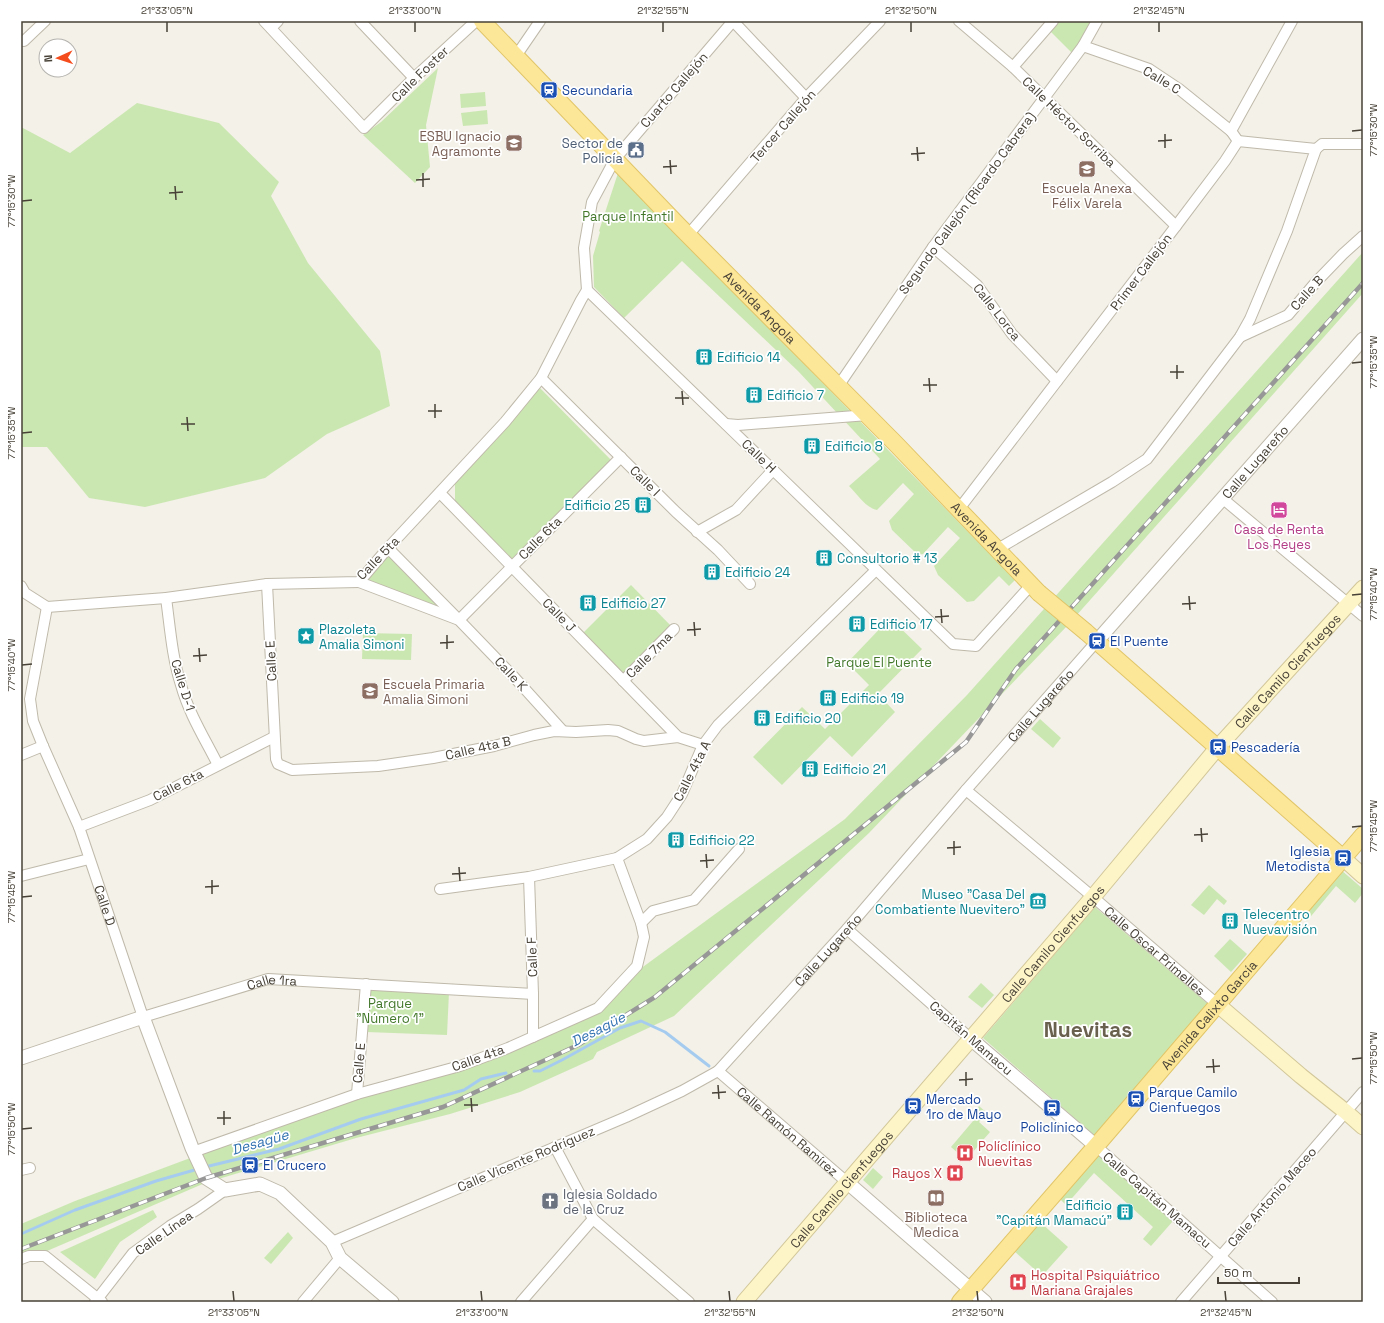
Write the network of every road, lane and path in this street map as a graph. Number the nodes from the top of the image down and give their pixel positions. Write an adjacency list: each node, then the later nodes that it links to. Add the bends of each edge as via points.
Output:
1 (45, 21): 13 (street)
2 (360, 21): 17 (street)
3 (476, 21): 17 (street, Calle Foster)
4 (482, 21): 15 (main road, Avenida Angola)
5 (540, 21): 15 (street)
6 (733, 21): 18 (street); 24 (street, Cuarto Callejón)
7 (880, 21): 18 (street, Tercer Callejón)
8 (959, 21): 16 (street, Calle Héctor Sorriba)
9 (1053, 21): 16 (street)
10 (1097, 21): 14 (street, Segundo Callejón (Ricardo Cabrera))
11 (1292, 21): 20 (street)
12 (271, 23): 17 (street, Calle Foster, via 364,128)
13 (24, 41)
14 (1083, 46): 19 (street, Segundo Callejón (Ricardo Cabrera)); 20 (street, Calle C, via 1148,69 1179,89)
15 (516, 56): 24 (main road, Avenida Angola)
16 (1013, 67): 19 (street, Calle Héctor Sorriba)
17 (414, 78)
18 (806, 98): 26 (street, Tercer Callejón)
19 (1044, 98): 25 (street, Calle Héctor Sorriba); 28 (street, Segundo Callejón (Ricardo Cabrera))
20 (1231, 131): 21 (street)
21 (1238, 141): 23 (street); 25 (street, Primer Callejón)
22 (1363, 144): 23 (street, via 1322,144)
23 (1316, 149): 30 (street, via 1287,231)
24 (615, 159): 26 (main road, Avenida Angola); 29 (street, via 592,202 584,248)
25 (1176, 226): 33 (street, Primer Callejón)
26 (688, 235): 34 (main road, Avenida Angola)
27 (1363, 236): 30 (street, Calle B, via 1343,254 1288,315)
28 (933, 247): 33 (street, Calle Lorca, via 977,285 1012,334); 34 (street, Segundo Callejón (Ricardo Cabrera))
29 (587, 290): 32 (street, Calle 5ta); 36 (street, Calle H)
30 (1240, 337): 44 (street, via 1147,459)
31 (1361, 345): 40 (street, Calle Lugareño)
32 (541, 378): 37 (street, Calle I); 39 (street, Calle 5ta, via 505,422)
33 (1057, 382): 41 (street, Primer Callejón)
34 (839, 385): 35 (main road, Avenida Angola)
35 (868, 415): 36 (street); 41 (main road, Avenida Angola)
36 (726, 424): 38 (street, Calle H)
37 (621, 457): 42 (street, Calle I); 45 (street, Calle 6ta)
38 (774, 470): 42 (street, via 736,510); 46 (street, Calle H)
39 (440, 492): 43 (street, Calle 5ta); 45 (street, Calle J)
40 (1222, 498): 54 (street); 59 (street, Calle Lugareño)
41 (958, 509): 44 (main road, Avenida Angola)
42 (697, 532): 49 (street, Calle I)
43 (388, 548): 47 (street, Calle 5ta); 57 (street, Calle K)
44 (996, 550): 52 (main road, Avenida Angola)
45 (512, 567): 57 (street, Calle 6ta); 60 (street, Calle J)
46 (876, 570): 52 (street, Calle H, via 953,644 976,646); 64 (street, Calle 4ta A, via 718,725)
47 (359, 582): 48 (street, Calle 5ta); 57 (street, Calle K)
48 (267, 584): 53 (street, Calle 5ta); 62 (street, Calle E)
49 (750, 584)
50 (21, 586): 55 (street, via 25,593)
51 (1363, 588): 54 (main road, Calle Camilo Cienfuegos)
52 (1035, 589): 59 (main road, bridge)
53 (166, 598): 55 (street, Calle 5ta); 68 (street, Calle D-1, via 173,655 181,686)
54 (1348, 604): 56 (street); 66 (main road, Calle Camilo Cienfuegos)
55 (47, 607): 65 (street, Calle D, via 30,699 33,722)
56 (1363, 616)
57 (459, 620): 61 (street, Calle K)
58 (674, 629): 60 (street, Calle 7ma)
59 (1092, 637): 66 (main road); 69 (street, Calle Lugareño)
60 (623, 681): 63 (street, Calle J)
61 (562, 730): 62 (street, Calle 4ta B, via 418,761 378,766 297,770 278,764); 63 (street, Calle 4ta B, via 618,731 644,741)
62 (274, 737): 68 (street, Calle 6ta)
63 (678, 737): 64 (street, Calle 4ta B)
64 (703, 745): 73 (street, Calle 4ta A, via 682,794 667,817 647,839)
65 (43, 746): 67 (street); 70 (street, Calle D)
66 (1218, 747): 74 (main road); 80 (main road, Calle Camilo Cienfuegos)
67 (21, 755)
68 (218, 765): 70 (street, Calle 6ta, via 150,800)
69 (966, 790): 80 (street, Calle Oscar Primelles); 82 (street, Calle Lugareño)
70 (80, 827): 75 (street, Calle D)
71 (1363, 835): 74 (main road, Avenida Calixto García)
72 (738, 849): 81 (street, via 694,900 653,911)
73 (617, 858): 78 (street, Calle 4ta A); 81 (street, Calle 4ta)
74 (1343, 858): 77 (main road); 85 (main road, Avenida Calixto García)
75 (89, 859): 76 (street); 86 (street, Calle D)
76 (21, 876)
77 (1363, 876)
78 (529, 877): 79 (street, Calle 4ta A); 84 (street, Calle F)
79 (440, 889)
80 (1093, 897): 85 (street, Calle Oscar Primelles); 88 (main road, Calle Camilo Cienfuegos)
81 (641, 923): 87 (street, Calle 4ta, via 644,937 637,966 598,1008)
82 (847, 929): 88 (street, Capitán Mamacu); 90 (street, Calle Lugareño)
83 (366, 984): 84 (street, Calle 1ra); 86 (street, Calle 1ra, via 268,979); 92 (street, Calle E)
84 (533, 994): 87 (street, Calle F)
85 (1217, 1004): 93 (main road, Calle Oscar Primelles); 95 (main road, Avenida Calixto García)
86 (142, 1018): 89 (street, Calle 1ra); 97 (street, Calle D)
87 (533, 1037): 92 (street, Calle 4ta, via 460,1066)
88 (971, 1039): 95 (street, Capitán Mamacu); 98 (main road, Calle Camilo Cienfuegos)
89 (21, 1058)
90 (718, 1071): 96 (street, Calle Vicente Rodríguez, via 682,1091); 98 (street, Calle Ramón Ramírez)
91 (1363, 1092): 93 (street, Calle Antonio Maceo)
92 (356, 1094): 97 (street, Calle 4ta)
93 (1346, 1112): 94 (main road, Calle Oscar Primelles); 102 (street, Calle Antonio Maceo)
94 (1363, 1127)
95 (1096, 1146): 102 (street, Calle Capitán Mamacu); 105 (main road, Avenida Calixto García)
96 (555, 1147): 100 (street); 101 (street, Calle Vicente Rodríguez)
97 (195, 1155): 99 (street, Calle D, via 206,1178)
98 (848, 1183): 105 (street, Calle Ramón Ramírez); 111 (main road, Calle Camilo Cienfuegos)
99 (225, 1190): 101 (street, via 260,1184 280,1193); 106 (street, Calle Línea, via 133,1253)
100 (593, 1219): 109 (street); 110 (street)
101 (332, 1242): 103 (street)
102 (1221, 1256): 114 (street, Calle Antonio Maceo); 115 (street, Calle Capitán Mamacu)
103 (340, 1258): 107 (street); 108 (street)
104 (21, 1259): 106 (street, via 45,1256)
105 (971, 1289): 112 (main road, Avenida Calixto García); 113 (street, Calle Ramón Ramírez)
106 (98, 1301)
107 (303, 1302)
108 (392, 1302)
109 (521, 1302)
110 (689, 1302)
111 (744, 1302)
112 (960, 1302)
113 (985, 1302)
114 (1181, 1302)
115 (1272, 1302)

